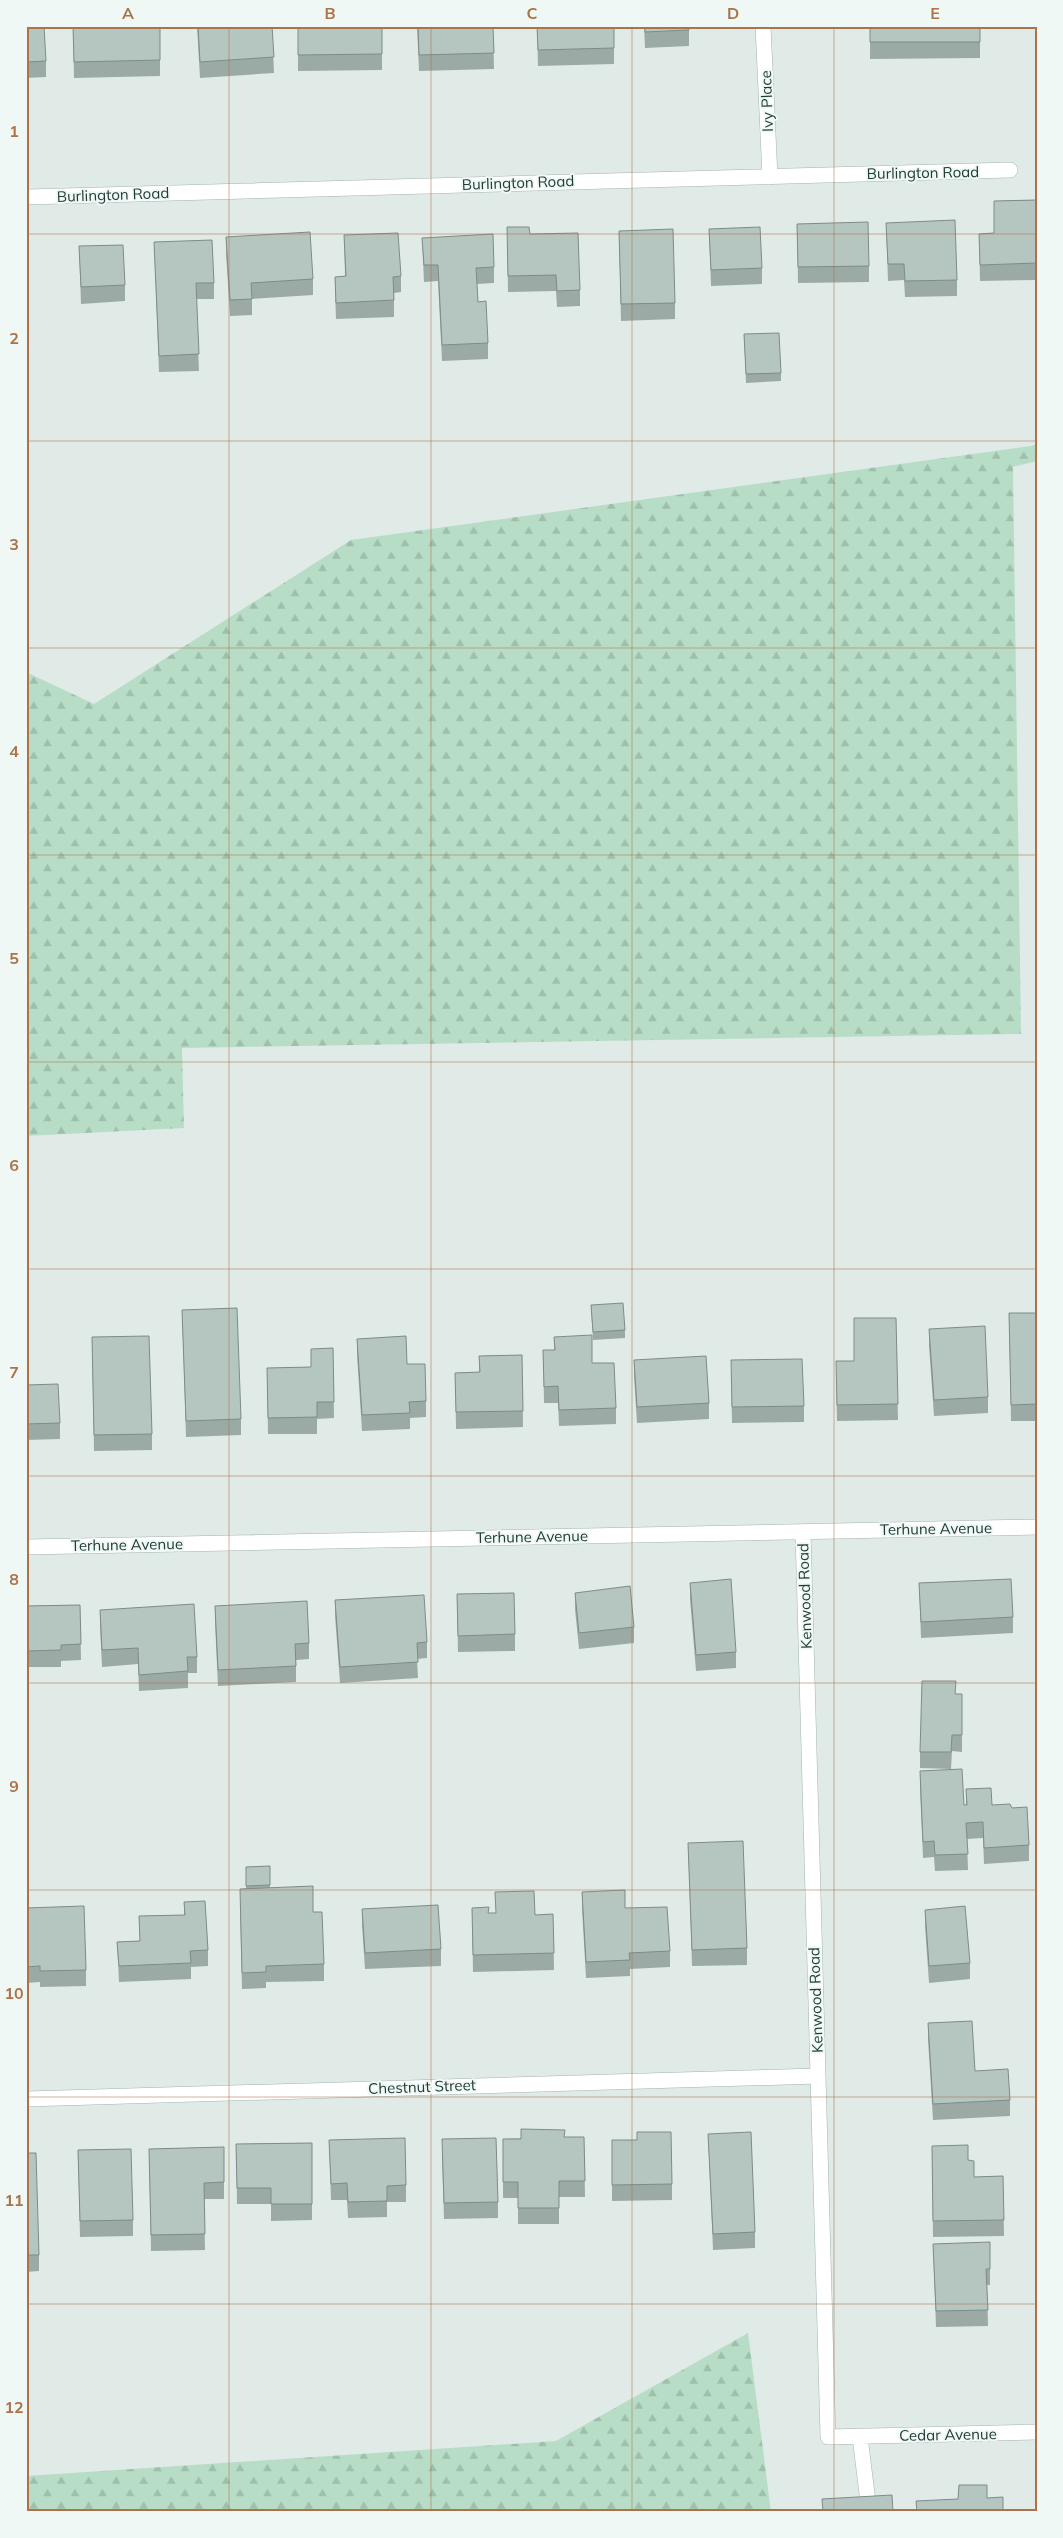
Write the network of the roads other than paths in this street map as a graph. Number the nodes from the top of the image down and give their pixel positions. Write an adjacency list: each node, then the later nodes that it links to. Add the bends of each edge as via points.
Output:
1 (763, 26): 3 (street, Ivy Place)
2 (1010, 170): 3 (street, Burlington Road)
3 (770, 177): 4 (street, Burlington Road)
4 (26, 197)
5 (1037, 1527): 6 (street, Terhune Avenue)
6 (803, 1532): 7 (street, Terhune Avenue); 8 (street, Kenwood Road)
7 (26, 1547)
8 (818, 2076): 9 (street, Chestnut Street); 11 (street, Kenwood Road, via 828,2437)
9 (26, 2099)
10 (1037, 2432): 11 (street, Cedar Avenue)
11 (860, 2437): 12 (street)
12 (868, 2510)

